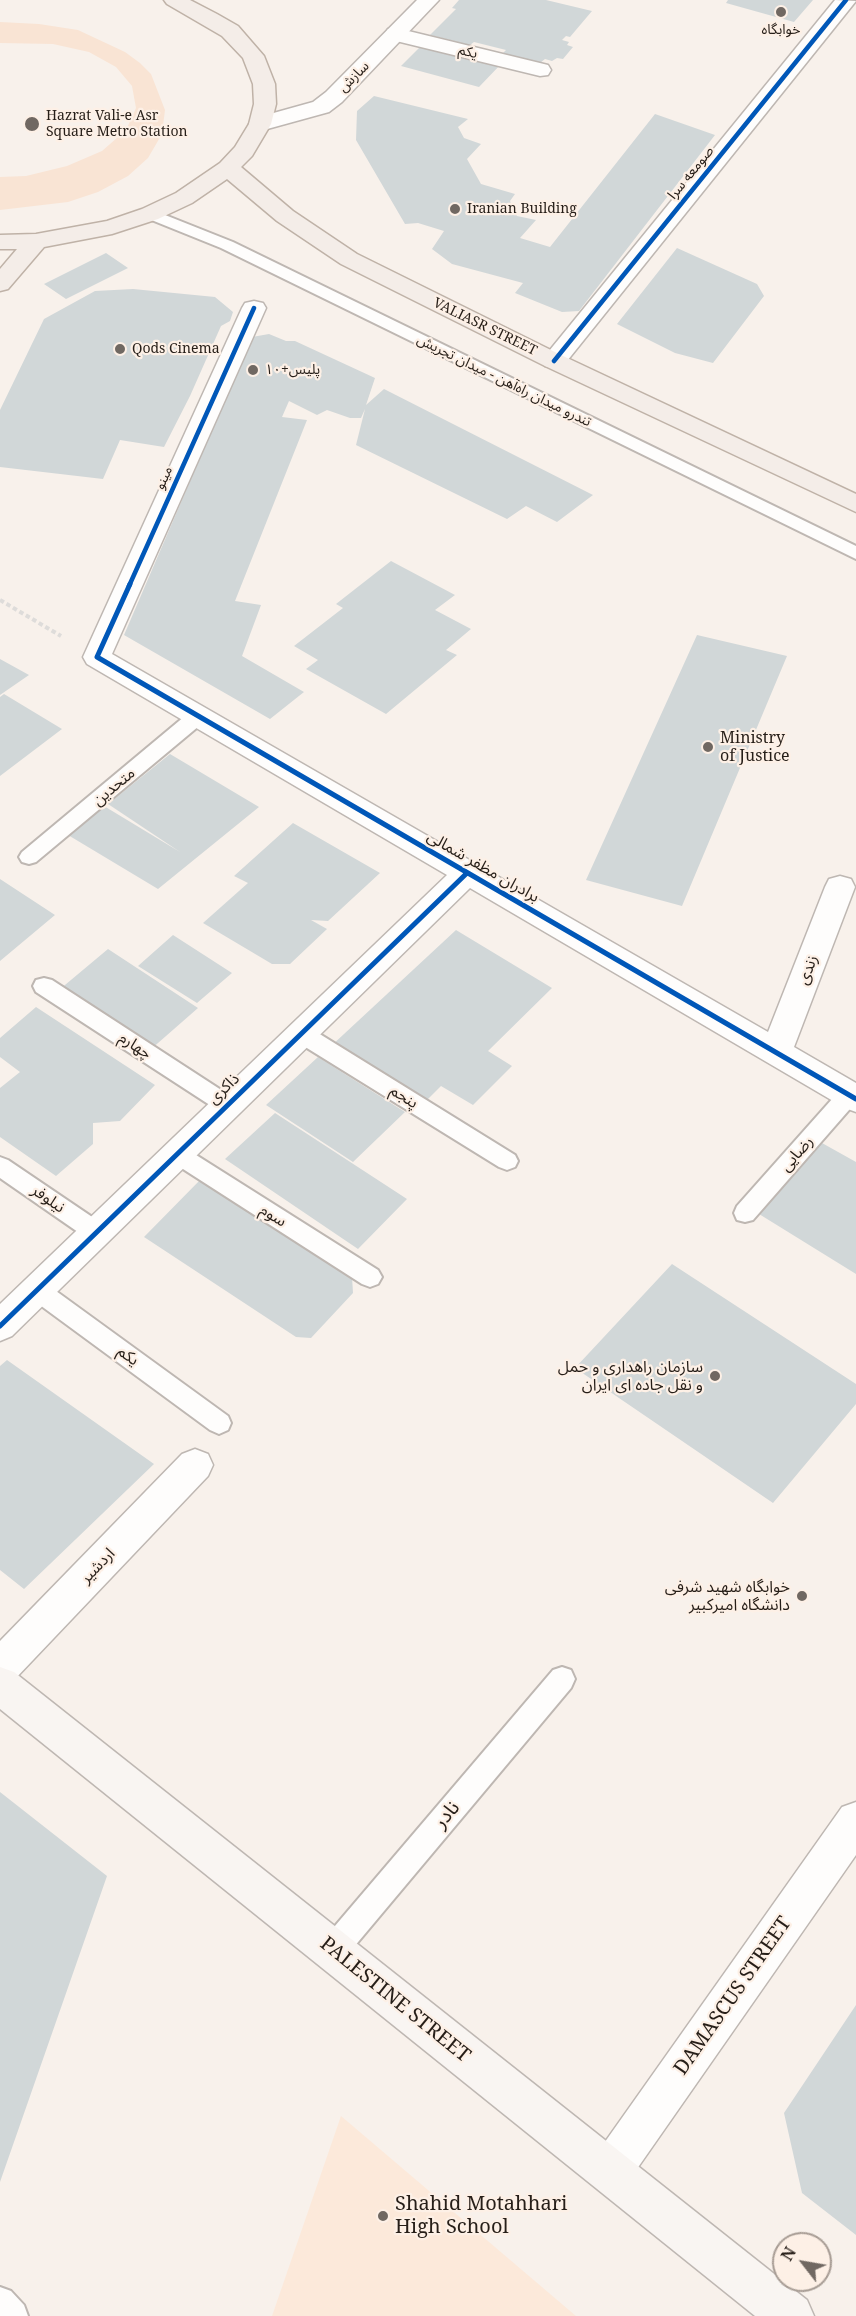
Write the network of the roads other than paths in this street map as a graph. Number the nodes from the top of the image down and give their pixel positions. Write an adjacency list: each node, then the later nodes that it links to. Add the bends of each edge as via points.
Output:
1 (174, 0): 5 (main road)
2 (206, 0): 5 (main road)
3 (429, 0): 6 (street, سازش)
4 (846, 0): 15 (street, صومعه سرا)
5 (230, 31): 8 (main road, via 253,56 264,84)
6 (396, 34): 7 (street, یکم); 8 (street, سازش, via 321,107)
7 (540, 70)
8 (260, 124): 9 (main road)
9 (228, 168): 10 (main road, via 184,198); 15 (main road, VALIASR STREET, via 285,216 349,259)
10 (150, 214): 11 (main road, via 112,227); 17 (lane, تندرو میدان راه‌آهن - میدان تجریش, via 227,245)
11 (36, 241): 12 (main road); 13 (main road)
12 (0, 242)
13 (0, 284)
14 (254, 308): 18 (street, مینو)
15 (554, 361): 16 (main road, VALIASR STREET)
16 (856, 504)
17 (856, 553)
18 (97, 657): 19 (street, برادران مظفر شمالی)
19 (198, 716): 20 (lane, متحدین); 21 (street, برادران مظفر شمالی)
20 (29, 857)
21 (467, 873): 24 (street, ذاکری); 25 (street, برادران مظفر شمالی)
22 (840, 887): 25 (street, زندی)
23 (44, 986): 27 (lane, چهارم)
24 (302, 1034): 27 (street, ذاکری); 29 (lane, پنجم)
25 (776, 1052): 26 (street, برادران مظفر شمالی)
26 (853, 1097): 31 (lane, رضایی)
27 (227, 1105): 28 (street, ذاکری)
28 (177, 1155): 32 (street, ذاکری); 33 (lane, سوم)
29 (507, 1161)
30 (0, 1166): 32 (lane, نیلوفر)
31 (746, 1213)
32 (96, 1232): 34 (street, ذاکری)
33 (370, 1277)
34 (37, 1290): 35 (street, ذاکری); 36 (lane, یکم)
35 (0, 1326)
36 (219, 1423)
37 (195, 1465): 38 (street, اردشیر)
38 (0, 1667)
39 (562, 1679): 42 (lane, نادر)
40 (0, 1684): 42 (main road, PALESTINE STREET)
41 (856, 1821): 43 (street, DAMASCUS STREET)
42 (333, 1950): 43 (main road, PALESTINE STREET)
43 (610, 2171): 46 (main road, PALESTINE STREET)
44 (0, 2302): 45 (lane)
45 (14, 2316)
46 (791, 2316)

